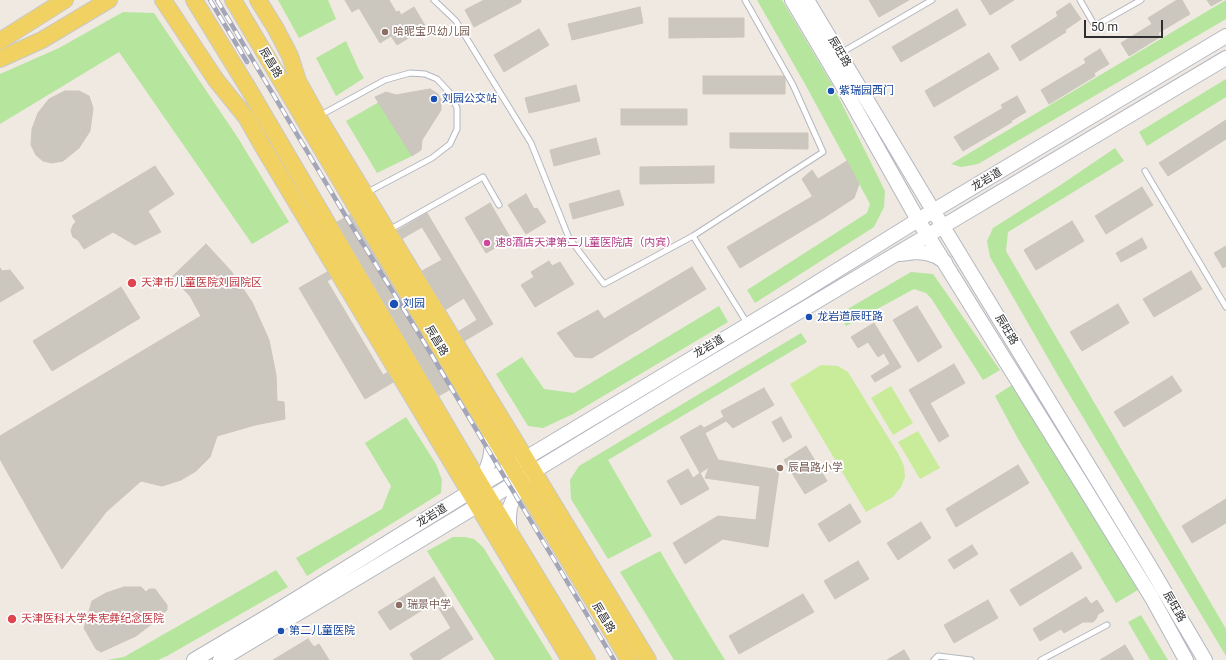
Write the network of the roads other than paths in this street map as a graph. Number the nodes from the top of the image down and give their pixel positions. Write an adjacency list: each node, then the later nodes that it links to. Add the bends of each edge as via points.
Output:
1 (65, 0): 15 (main road)
2 (109, 0): 18 (main road, via 42,40)
3 (163, 0): 42 (main road, via 216,80 246,117)
4 (194, 0): 42 (main road, via 279,141)
5 (233, 0): 27 (main road, 辰昌路)
6 (258, 0): 19 (main road, via 290,56 298,82)
7 (434, 0): 30 (lane, via 456,21 531,143 569,238 604,284)
8 (745, 0): 30 (lane, via 793,85 822,152)
9 (792, 0): 16 (main road, 辰旺路)
10 (807, 0): 16 (main road, 辰旺路)
11 (932, 0): 16 (lane)
12 (1080, 0): 13 (lane, via 1095,26)
13 (1141, 0)
14 (1226, 36): 25 (main road, 龙岩道)
15 (0, 40)
16 (834, 57): 21 (main road, 辰旺路); 25 (main road, 辰旺路)
17 (1226, 58): 23 (main road, 龙岩道)
18 (0, 59)
19 (318, 117): 22 (main road); 22 (lane, via 385,80 410,73 425,74 437,79 449,92 457,108 458,129 450,144 432,158)
20 (1145, 171): 36 (lane)
21 (899, 186): 25 (main road, via 911,198); 26 (main road, 辰旺路)
22 (366, 194): 27 (main road); 29 (main road)
23 (983, 203): 25 (main road); 28 (main road, 龙岩道)
24 (499, 205): 29 (lane, via 483,177)
25 (934, 209): 26 (main road, 龙岩道); 28 (main road, 辰旺路)
26 (918, 220): 31 (main road, 辰旺路); 32 (main road, 龙岩道)
27 (368, 226): 38 (main road, 辰昌路)
28 (943, 227): 31 (main road, 龙岩道); 33 (main road, 辰旺路)
29 (388, 230): 39 (main road)
30 (693, 236): 37 (lane)
31 (928, 236): 32 (main road); 33 (main road, via 939,239); 34 (main road, 龙岩道); 35 (main road, 辰旺路)
32 (885, 240): 37 (main road, 龙岩道)
33 (958, 252): 55 (main road, 辰旺路)
34 (896, 254): 35 (main road, via 926,253); 41 (main road, 龙岩道)
35 (945, 262): 54 (main road, 辰旺路, via 1152,598)
36 (1226, 307)
37 (748, 324): 40 (main road, 龙岩道)
38 (490, 431): 39 (main road); 41 (main road, 辰昌路); 42 (main road, via 490,459)
39 (517, 443): 40 (main road); 41 (main road)
40 (548, 445): 41 (main road)
41 (524, 472): 42 (main road, 龙岩道); 43 (main road, via 509,512); 49 (main road, 辰昌路); 50 (main road)
42 (476, 499): 43 (main road); 45 (main road, 龙岩道); 46 (main road, 龙岩道); 47 (main road)
43 (511, 534): 48 (main road)
44 (1107, 624): 53 (lane)
45 (194, 660)
46 (220, 660)
47 (570, 660)
48 (588, 660)
49 (628, 660)
50 (648, 660)
51 (934, 660): 52 (lane, via 938,656)
52 (972, 660)
53 (1041, 660)
54 (1186, 660)
55 (1205, 660)

